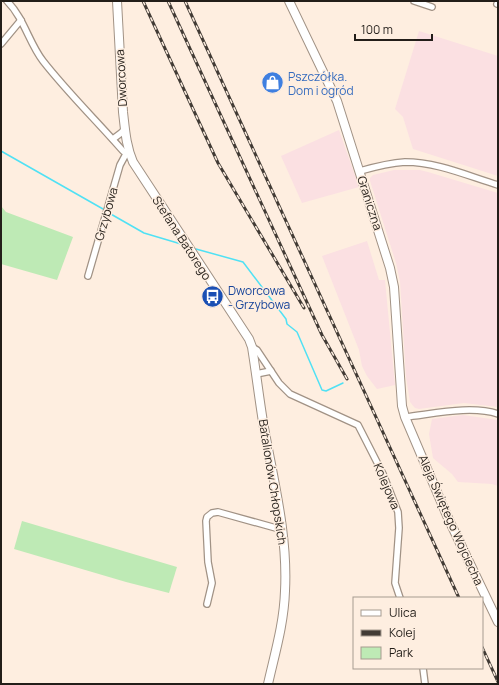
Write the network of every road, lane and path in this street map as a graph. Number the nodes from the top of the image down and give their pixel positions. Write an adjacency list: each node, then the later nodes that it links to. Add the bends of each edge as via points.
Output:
1 (8, 1): 6 (street, Stefana Batorego)
2 (117, 1): 8 (street, Dworcowa)
3 (289, 1): 11 (street, Graniczna, via 337,101)
4 (414, 1): 5 (street)
5 (432, 7)
6 (21, 20): 7 (street); 9 (street, Stefana Batorego, via 42,60)
7 (1, 44)
8 (124, 129): 9 (street); 10 (street, Dworcowa)
9 (112, 139): 10 (street, Stefana Batorego)
10 (128, 154): 13 (street, Grzybowa, via 120,165); 14 (street, Stefana Batorego)
11 (360, 171): 12 (street, via 405,162 429,164); 18 (street, Graniczna, via 394,287 402,406)
12 (498, 185)
13 (88, 276)
14 (252, 347): 15 (street, Stefana Batorego, via 257,350); 16 (street, Batalionów Chłopskich)
15 (271, 371): 16 (street); 19 (street, Stefana Batorego, via 290,394)
16 (256, 374): 20 (street, Batalionów Chłopskich)
17 (498, 414): 18 (street, via 460,411)
18 (405, 417): 23 (street, Aleja Świętego Wojciecha, via 448,518)
19 (358, 425): 21 (street, Kolejowa, via 383,474 398,512 394,583)
20 (283, 530): 22 (street, via 216,512 209,515 206,528 212,583); 25 (street, Batalionów Chłopskich, via 284,607)
21 (400, 597)
22 (207, 604)
23 (498, 622)
24 (423, 669): 26 (street)
25 (268, 684)
26 (425, 684)

